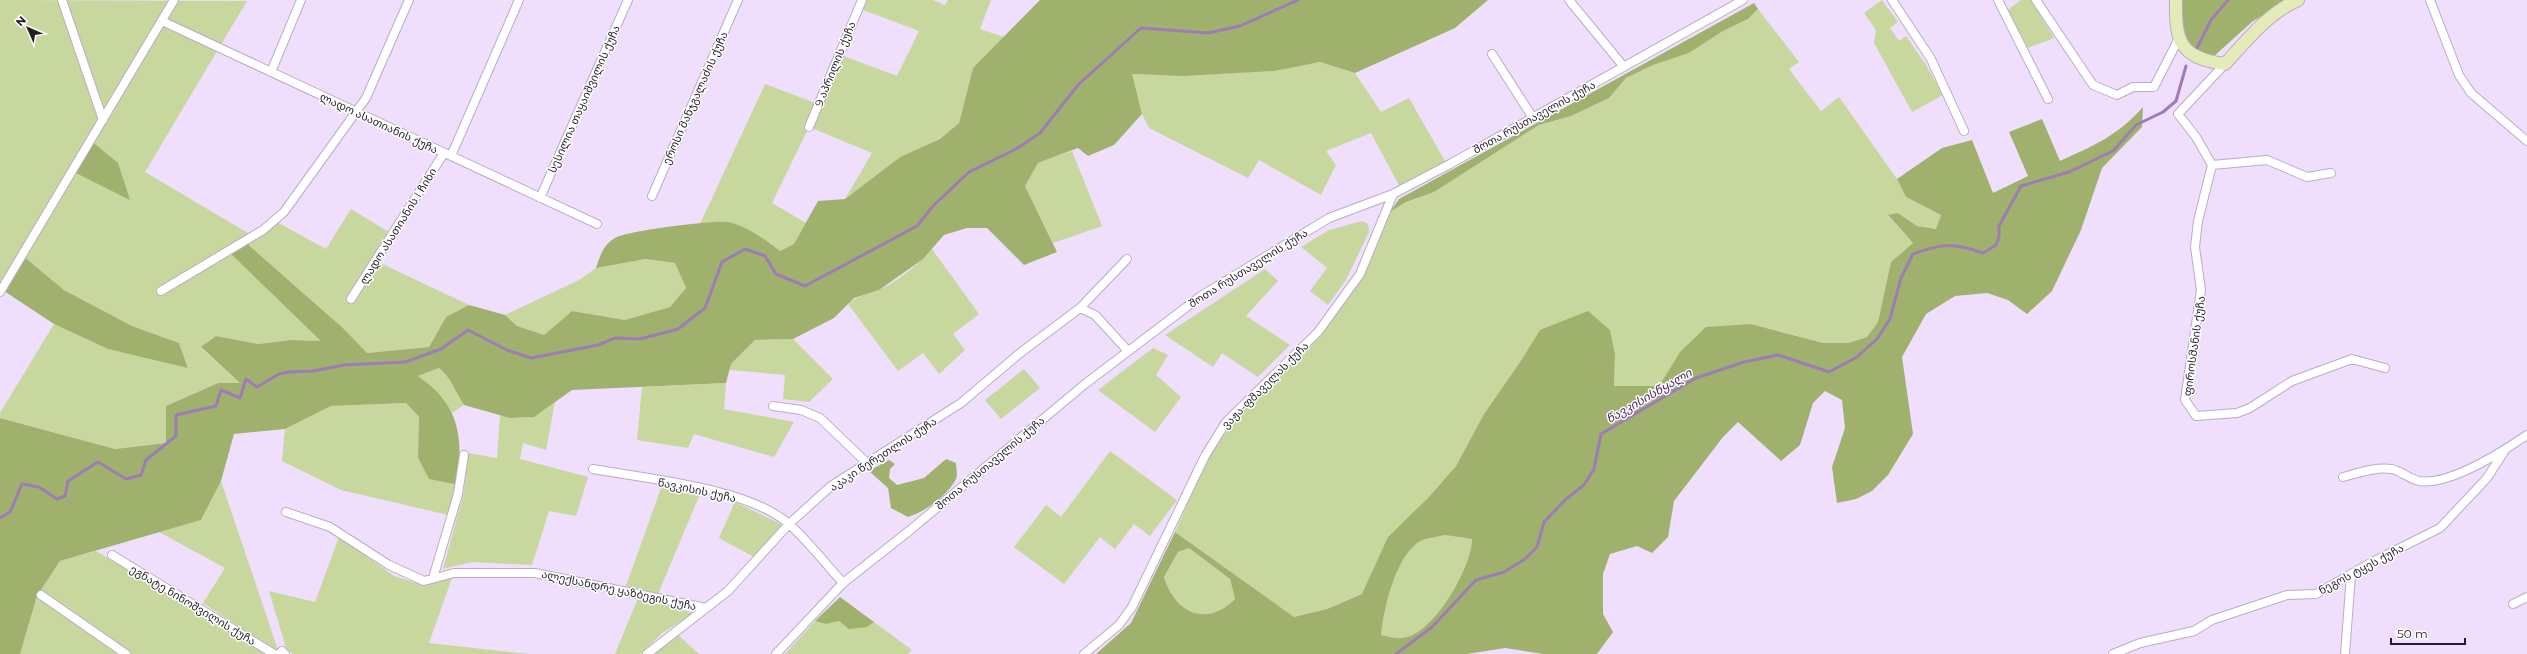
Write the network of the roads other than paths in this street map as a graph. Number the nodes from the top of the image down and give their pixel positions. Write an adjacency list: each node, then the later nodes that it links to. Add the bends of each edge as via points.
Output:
1 (62, 0): 26 (street)
2 (174, 0): 17 (street)
3 (301, 0): 22 (street)
4 (409, 0): 24 (street, via 366,98)
5 (519, 0): 30 (street, ლადო ასათიანის I ჩიხი)
6 (628, 0): 35 (street, სესილია თაყაიშვილის ქუჩა)
7 (738, 0): 34 (street, ეროსი მანჯგალაძის ქუჩა)
8 (862, 0): 27 (street, 9 აპრილის ქუჩა)
9 (1569, 0): 21 (street)
10 (1743, 0): 21 (street, შოთა რუსთაველის ქუჩა)
11 (1892, 0): 28 (street, via 1931,59)
12 (1998, 0): 23 (street)
13 (2036, 0): 18 (street, via 2093,84 2117,95 2133,87 2154,87)
14 (2176, 0): 18 (street, via 2175,22)
15 (2298, 0): 20 (street, via 2285,6 2259,28)
16 (2430, 0): 29 (street, via 2459,75 2471,93)
17 (162, 21): 22 (street, ლადო ასათიანის ქუჩა); 26 (street)
18 (2180, 38): 20 (street, via 2193,56 2202,61)
19 (1492, 54): 25 (street)
20 (2225, 64): 31 (street, via 2178,114 2196,137)
21 (1624, 66): 25 (street, შოთა რუსთაველის ქუჩა)
22 (271, 72): 24 (street, ლადო ასათიანის ქუჩა)
23 (2048, 99)
24 (355, 111): 30 (street, ლადო ასათიანის ქუჩა); 38 (street, via 275,221)
25 (1533, 118): 33 (street, შოთა რუსთაველის ქუჩა)
26 (103, 120): 39 (street)
27 (809, 127)
28 (1964, 131)
29 (2527, 141)
30 (447, 154): 35 (street, ლადო ასათიანის ქუჩა); 40 (street, ლადო ასათიანის I ჩიხი)
31 (2212, 165): 32 (street, via 2267,160 2307,177); 43 (street, ფიროსმანის ქუჩა, via 2198,220 2195,247 2202,290 2185,400 2196,416 2237,413 2250,408 2292,381 2352,359)
32 (2331, 173)
33 (1393, 194): 42 (street, შოთა რუსთაველის ქუჩა, via 1329,218 1310,228 1201,296); 67 (street, ვაჟა-ფშაველას ქუჩა, via 1360,274 1318,332 1226,422 1205,456 1132,607 1118,625)
34 (652, 196)
35 (540, 198): 36 (street, ლადო ასათიანის ქუჩა)
36 (597, 224)
37 (1127, 259): 41 (street, აკაკი წერეთლის ქუჩა)
38 (161, 291)
39 (0, 292)
40 (352, 299)
41 (1080, 308): 42 (street, via 1094,315); 48 (street, აკაკი წერეთლის ქუჩა, via 1020,353 961,403)
42 (1128, 351): 56 (street, შოთა რუსთაველის ქუჩა)
43 (2386, 368)
44 (773, 406): 48 (street, via 801,410 820,418)
45 (2527, 435): 46 (street, ნეგოს ტყეს ქუჩა)
46 (2505, 450): 50 (street, ნეგოს ტყეს ქუჩა, via 2475,468 2444,478 2420,481 2391,469 2364,471); 54 (street, ნეგოს ტყეს ქუჩა, via 2487,478 2440,528)
47 (464, 455): 55 (street, via 458,494)
48 (868, 463): 52 (street, აკაკი წერეთლის ქუჩა, via 831,486)
49 (592, 469): 52 (street, წავკისის ქუჩა, via 732,495)
50 (2343, 477)
51 (286, 512): 55 (street, ალექსანდრე ყაზბეგის ქუჩა, via 330,527 396,568 424,581)
52 (789, 524): 56 (street, წავკისის ქუჩა); 60 (street, აკაკი წერეთლის ქუჩა, via 747,571)
53 (112, 555): 62 (street, ეგნატე ნინოშვილის ქუჩა)
54 (2352, 575): 68 (street, ნეგოს ტყეს ქუჩა, via 2316,594 2287,595 2212,620 2194,631 2140,643); 69 (street)
55 (434, 578): 60 (street, ალექსანდრე ყაზბეგის ქუჩა, via 454,573 535,572)
56 (843, 583): 66 (street, შოთა რუსთაველის ქუჩა)
57 (41, 595): 61 (street)
58 (2527, 597): 59 (street)
59 (2513, 604)
60 (706, 608): 65 (street, აკაკი წერეთლის ქუჩა)
61 (126, 654)
62 (274, 654)
63 (279, 654): 64 (street, via 282,651)
64 (285, 654)
65 (647, 654)
66 (776, 654)
67 (1084, 654)
68 (2113, 654)
69 (2345, 654)

